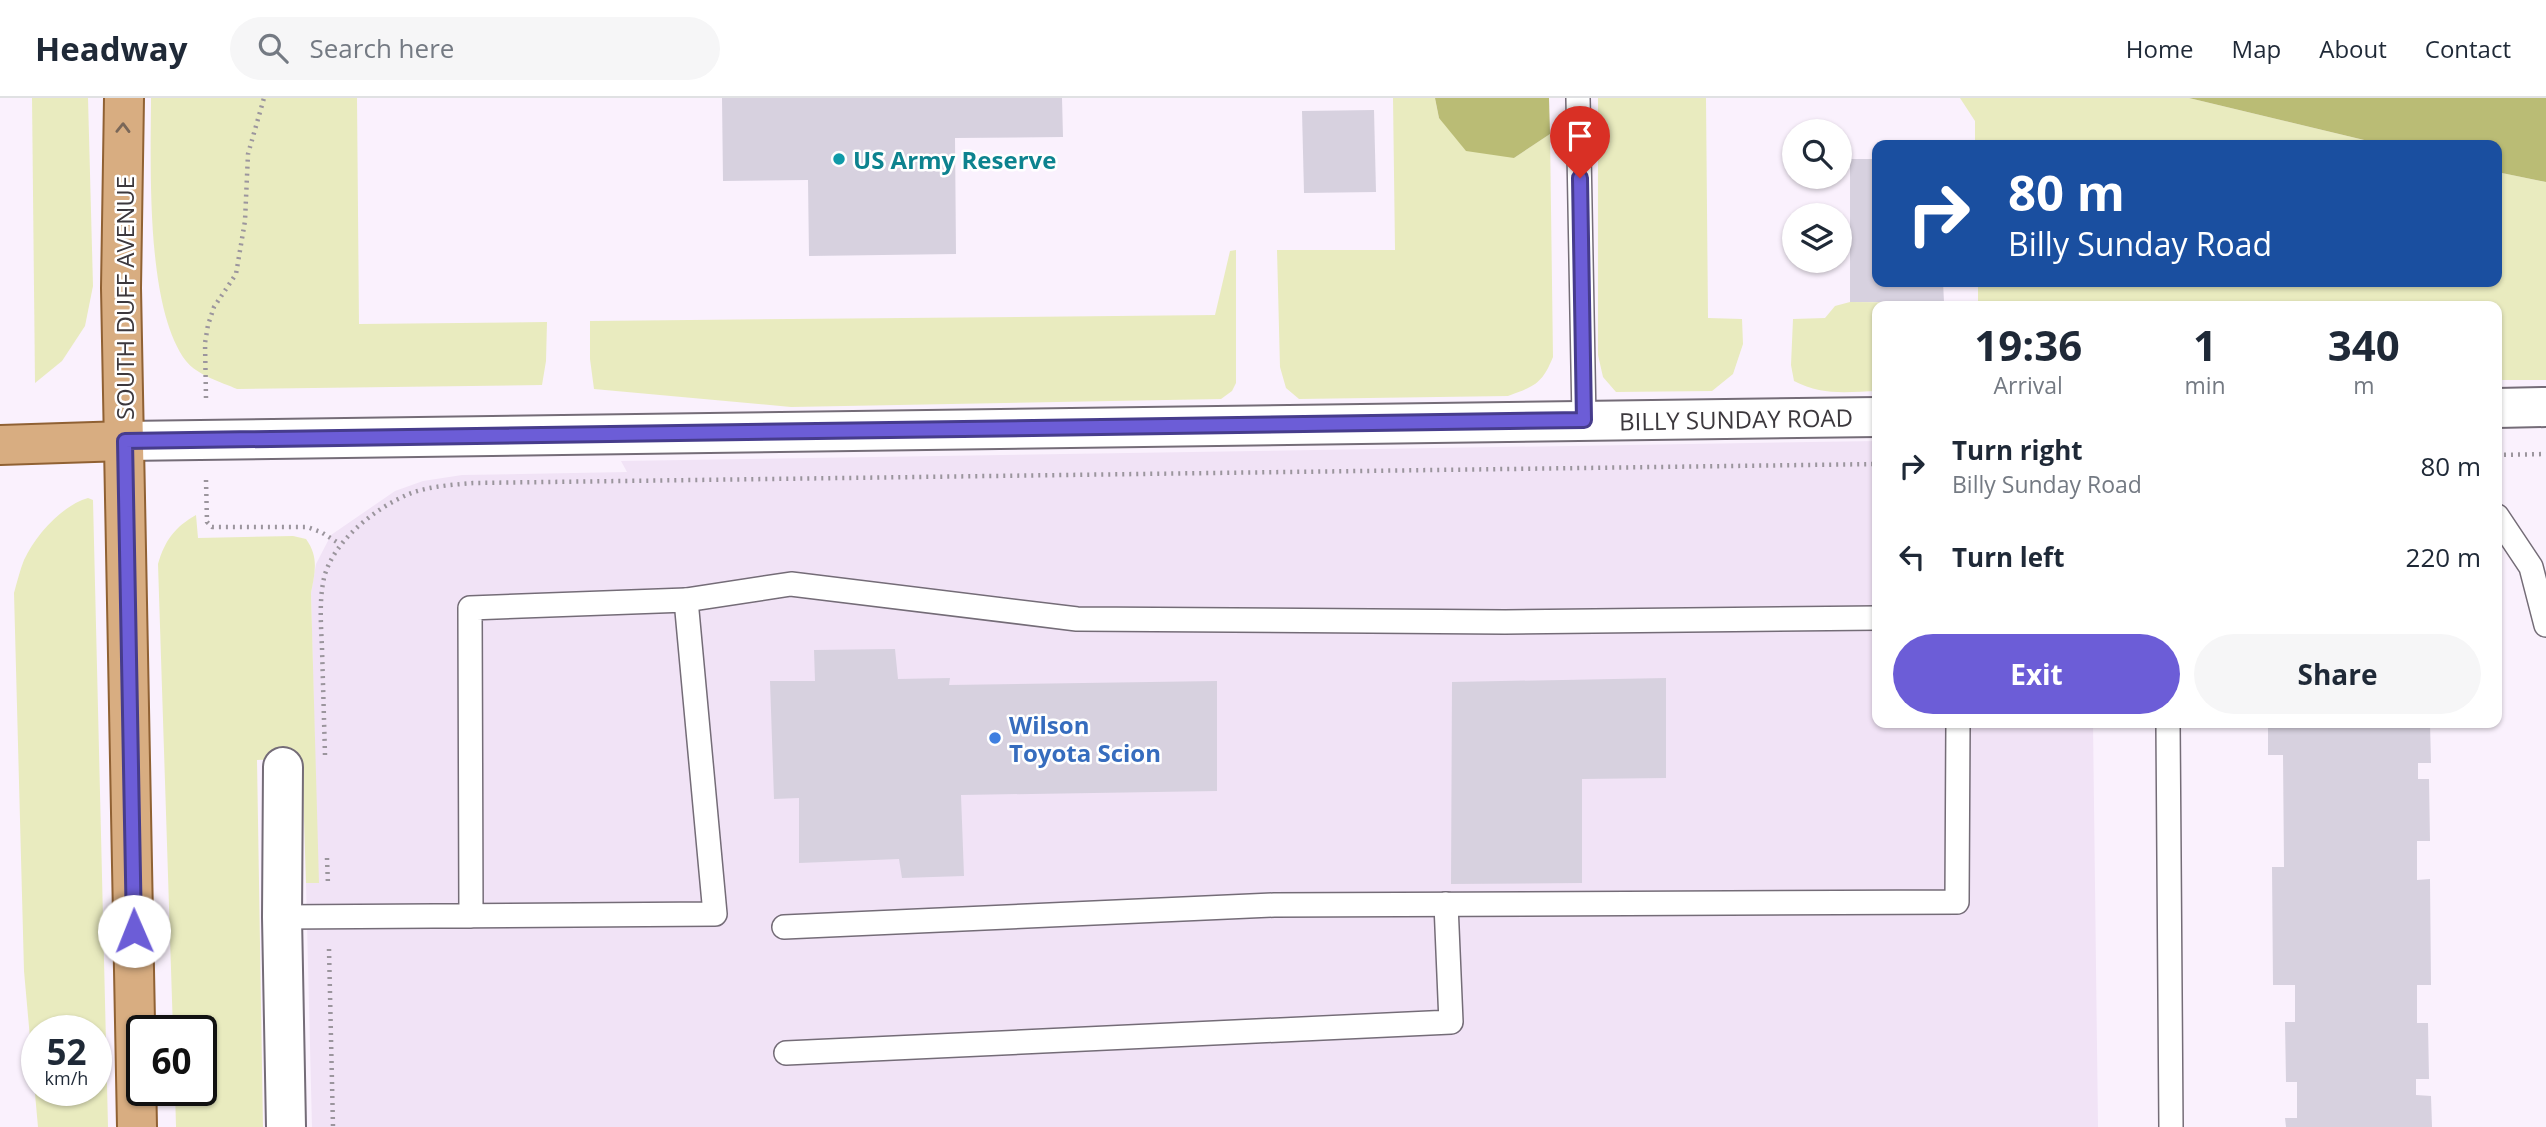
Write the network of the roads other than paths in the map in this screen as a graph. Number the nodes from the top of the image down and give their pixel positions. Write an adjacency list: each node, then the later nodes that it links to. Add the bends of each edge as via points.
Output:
1 (124, 98): 7 (main road, SOUTH DUFF AVENUE, one-way to 1, via 121,288)
2 (1578, 98): 6 (lane)
3 (2546, 407): 4 (street)
4 (2502, 408)
5 (1872, 417): 6 (street, BILLY SUNDAY ROAD)
6 (1584, 420): 7 (street, BILLY SUNDAY ROAD)
7 (125, 441): 8 (main road); 21 (main road, SOUTH DUFF AVENUE)
8 (0, 445)
9 (2502, 524): 12 (lane, via 2531,567)
10 (686, 600): 11 (lane, via 791,584 1077,619 1505,622); 17 (lane, via 470,608); 17 (lane, via 715,914)
11 (1872, 618)
12 (2546, 625)
13 (1958, 728): 16 (lane, via 1957,902)
14 (2168, 728): 23 (lane)
15 (283, 767): 18 (street)
16 (1446, 904): 19 (lane, via 1274,905); 20 (lane, via 1451,1022)
17 (471, 916): 18 (lane)
18 (282, 917): 22 (street)
19 (784, 927)
20 (786, 1053)
21 (137, 1127)
22 (286, 1127)
23 (2171, 1127)

